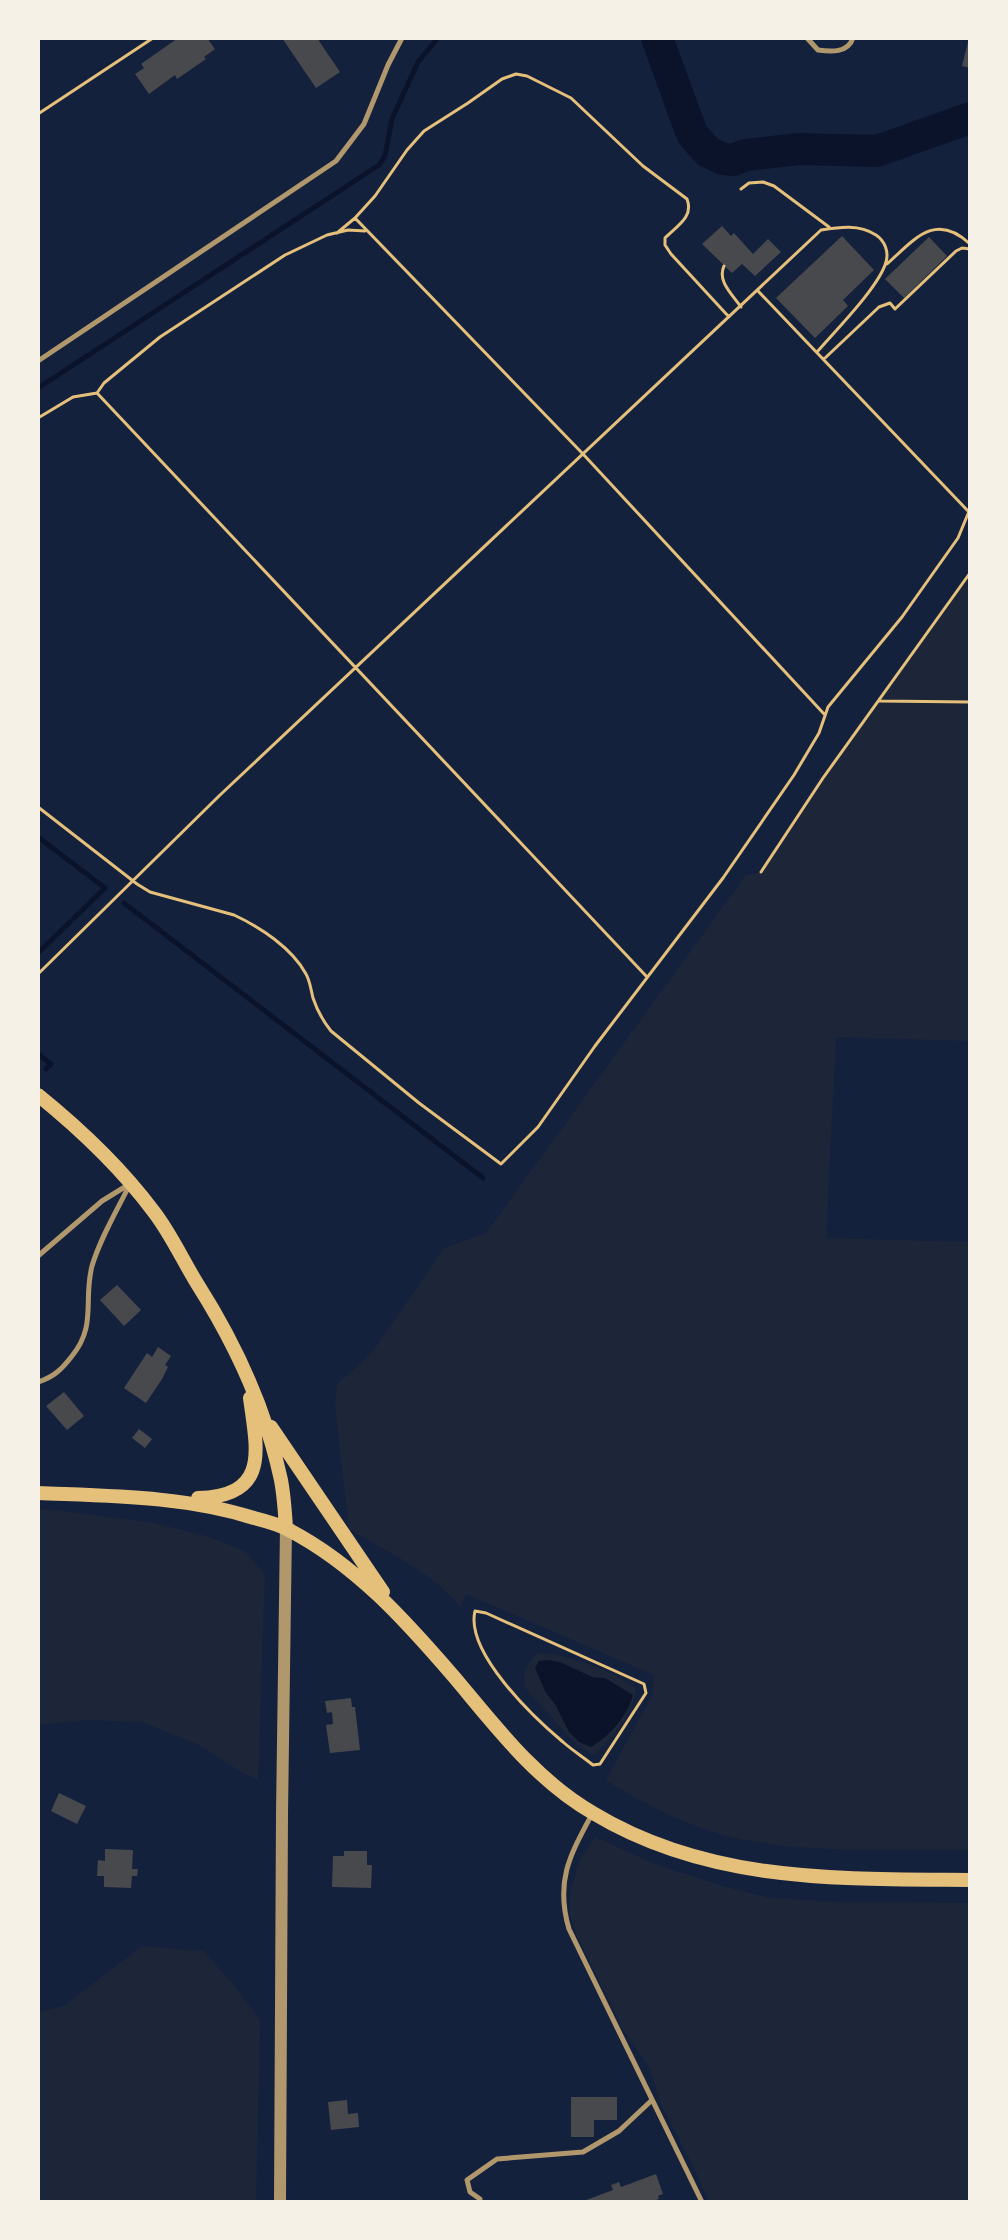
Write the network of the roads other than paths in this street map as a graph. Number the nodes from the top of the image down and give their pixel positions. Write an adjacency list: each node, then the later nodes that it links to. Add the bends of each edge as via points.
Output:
1 (402, 38): 4 (lane, via 364,124 336,161)
2 (807, 38): 3 (lane, via 818,50 830,52 851,44)
3 (853, 38)
4 (38, 361)
5 (38, 1095): 6 (main road)
6 (130, 1184): 7 (lane); 8 (main road, via 177,1248); 9 (lane, via 92,1267 86,1335 59,1372)
7 (38, 1256)
8 (247, 1374): 10 (main road); 12 (main road, via 257,1449 250,1477 228,1494)
9 (38, 1382)
10 (264, 1417): 13 (main road, via 282,1482); 14 (main road)
11 (38, 1493): 12 (main road)
12 (160, 1500): 13 (main road, via 230,1510)
13 (286, 1528): 14 (main road, via 359,1577); 19 (street)
14 (397, 1612): 15 (main road, via 531,1767)
15 (592, 1813): 16 (main road, via 675,1850 744,1869 842,1878); 17 (lane, via 570,1854 563,1909)
16 (970, 1880)
17 (652, 2100): 18 (lane, via 619,2131 583,2152 497,2159 467,2180 470,2192); 20 (lane)
18 (480, 2199)
19 (280, 2202)
20 (702, 2202)

